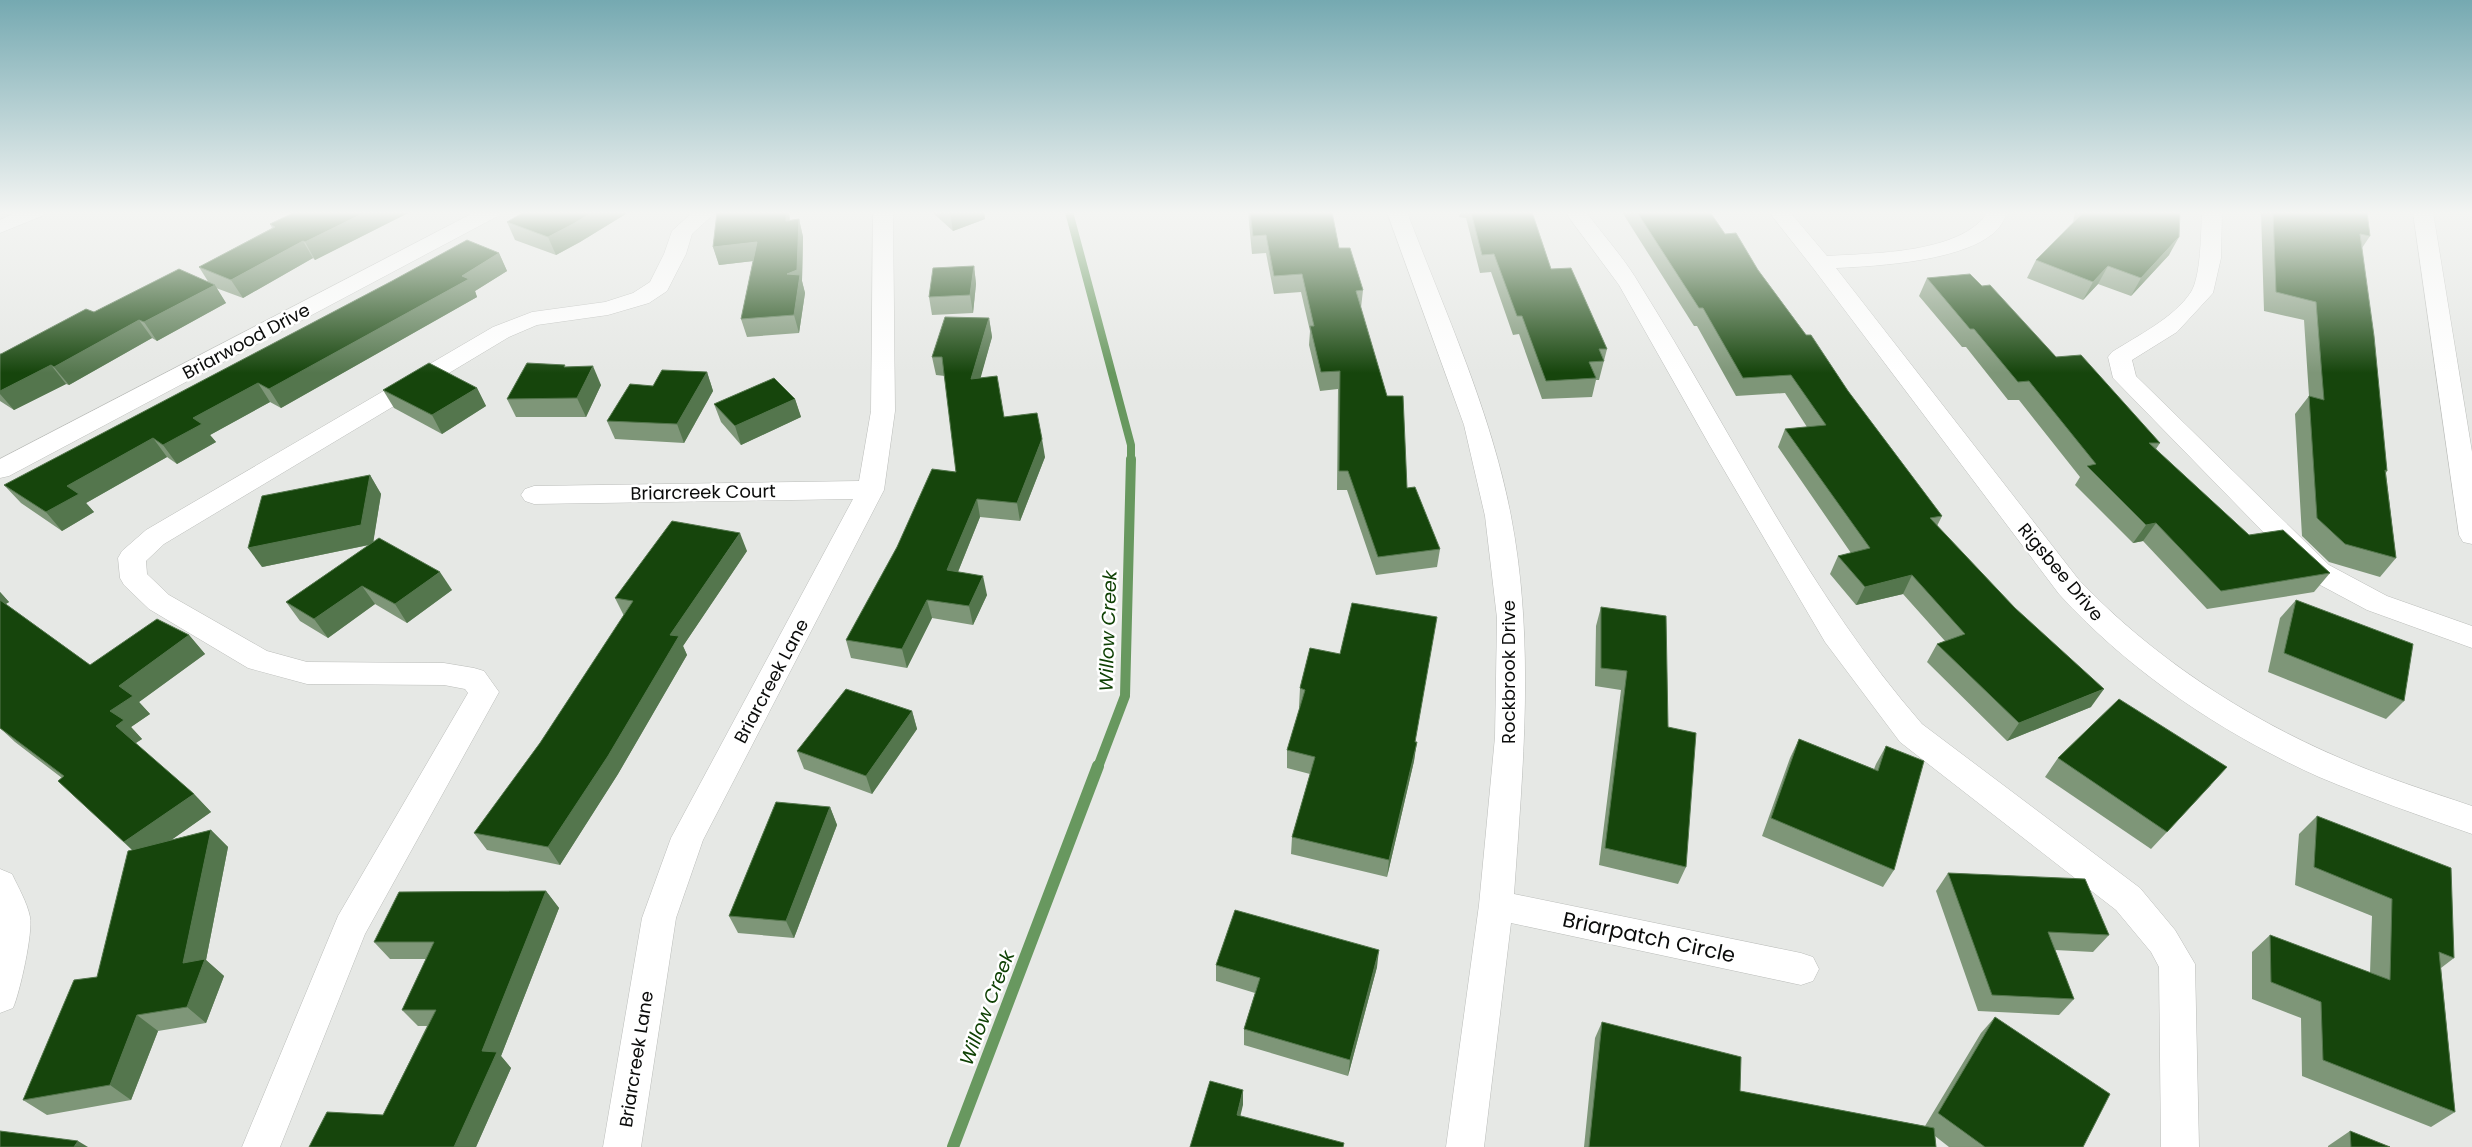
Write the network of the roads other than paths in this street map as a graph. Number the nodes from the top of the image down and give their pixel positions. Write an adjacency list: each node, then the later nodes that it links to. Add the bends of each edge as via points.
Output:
1 (389, 266): 9 (street, Briarwood Drive)
2 (669, 266): 19 (street, via 659,286 641,298 608,308 532,320 502,332 155,537 132,558 134,578 159,602 258,660 307,673 444,674 474,679 484,692 350,927)
3 (883, 266): 10 (street, Briarcreek Lane, via 883,411)
4 (1417, 266): 16 (street, Rockbrook Drive, via 1476,425 1498,516 1511,618 1510,737)
5 (1615, 266): 22 (street, via 1835,634 1894,713 1923,743 2128,899 2164,941 2177,964)
6 (1823, 266): 14 (street, Rigsbee Drive, via 2070,587 2124,642 2247,726 2309,759)
7 (2208, 266): 13 (street, via 2202,293 2169,327 2120,358 2125,378 2319,572 2377,603)
8 (2431, 266): 12 (street)
9 (0, 470)
10 (871, 490): 11 (street, Briarcreek Court); 20 (street, Briarcreek Lane, via 687,838 659,918)
11 (534, 495)
12 (2472, 535)
13 (2472, 637)
14 (2472, 820)
15 (0, 884): 18 (street, via 13,918)
16 (1496, 905): 17 (street, Briarpatch Circle); 21 (street, Rockbrook Drive)
17 (1801, 968)
18 (0, 996)
19 (261, 1147)
20 (622, 1147)
21 (1465, 1147)
22 (2180, 1147)

